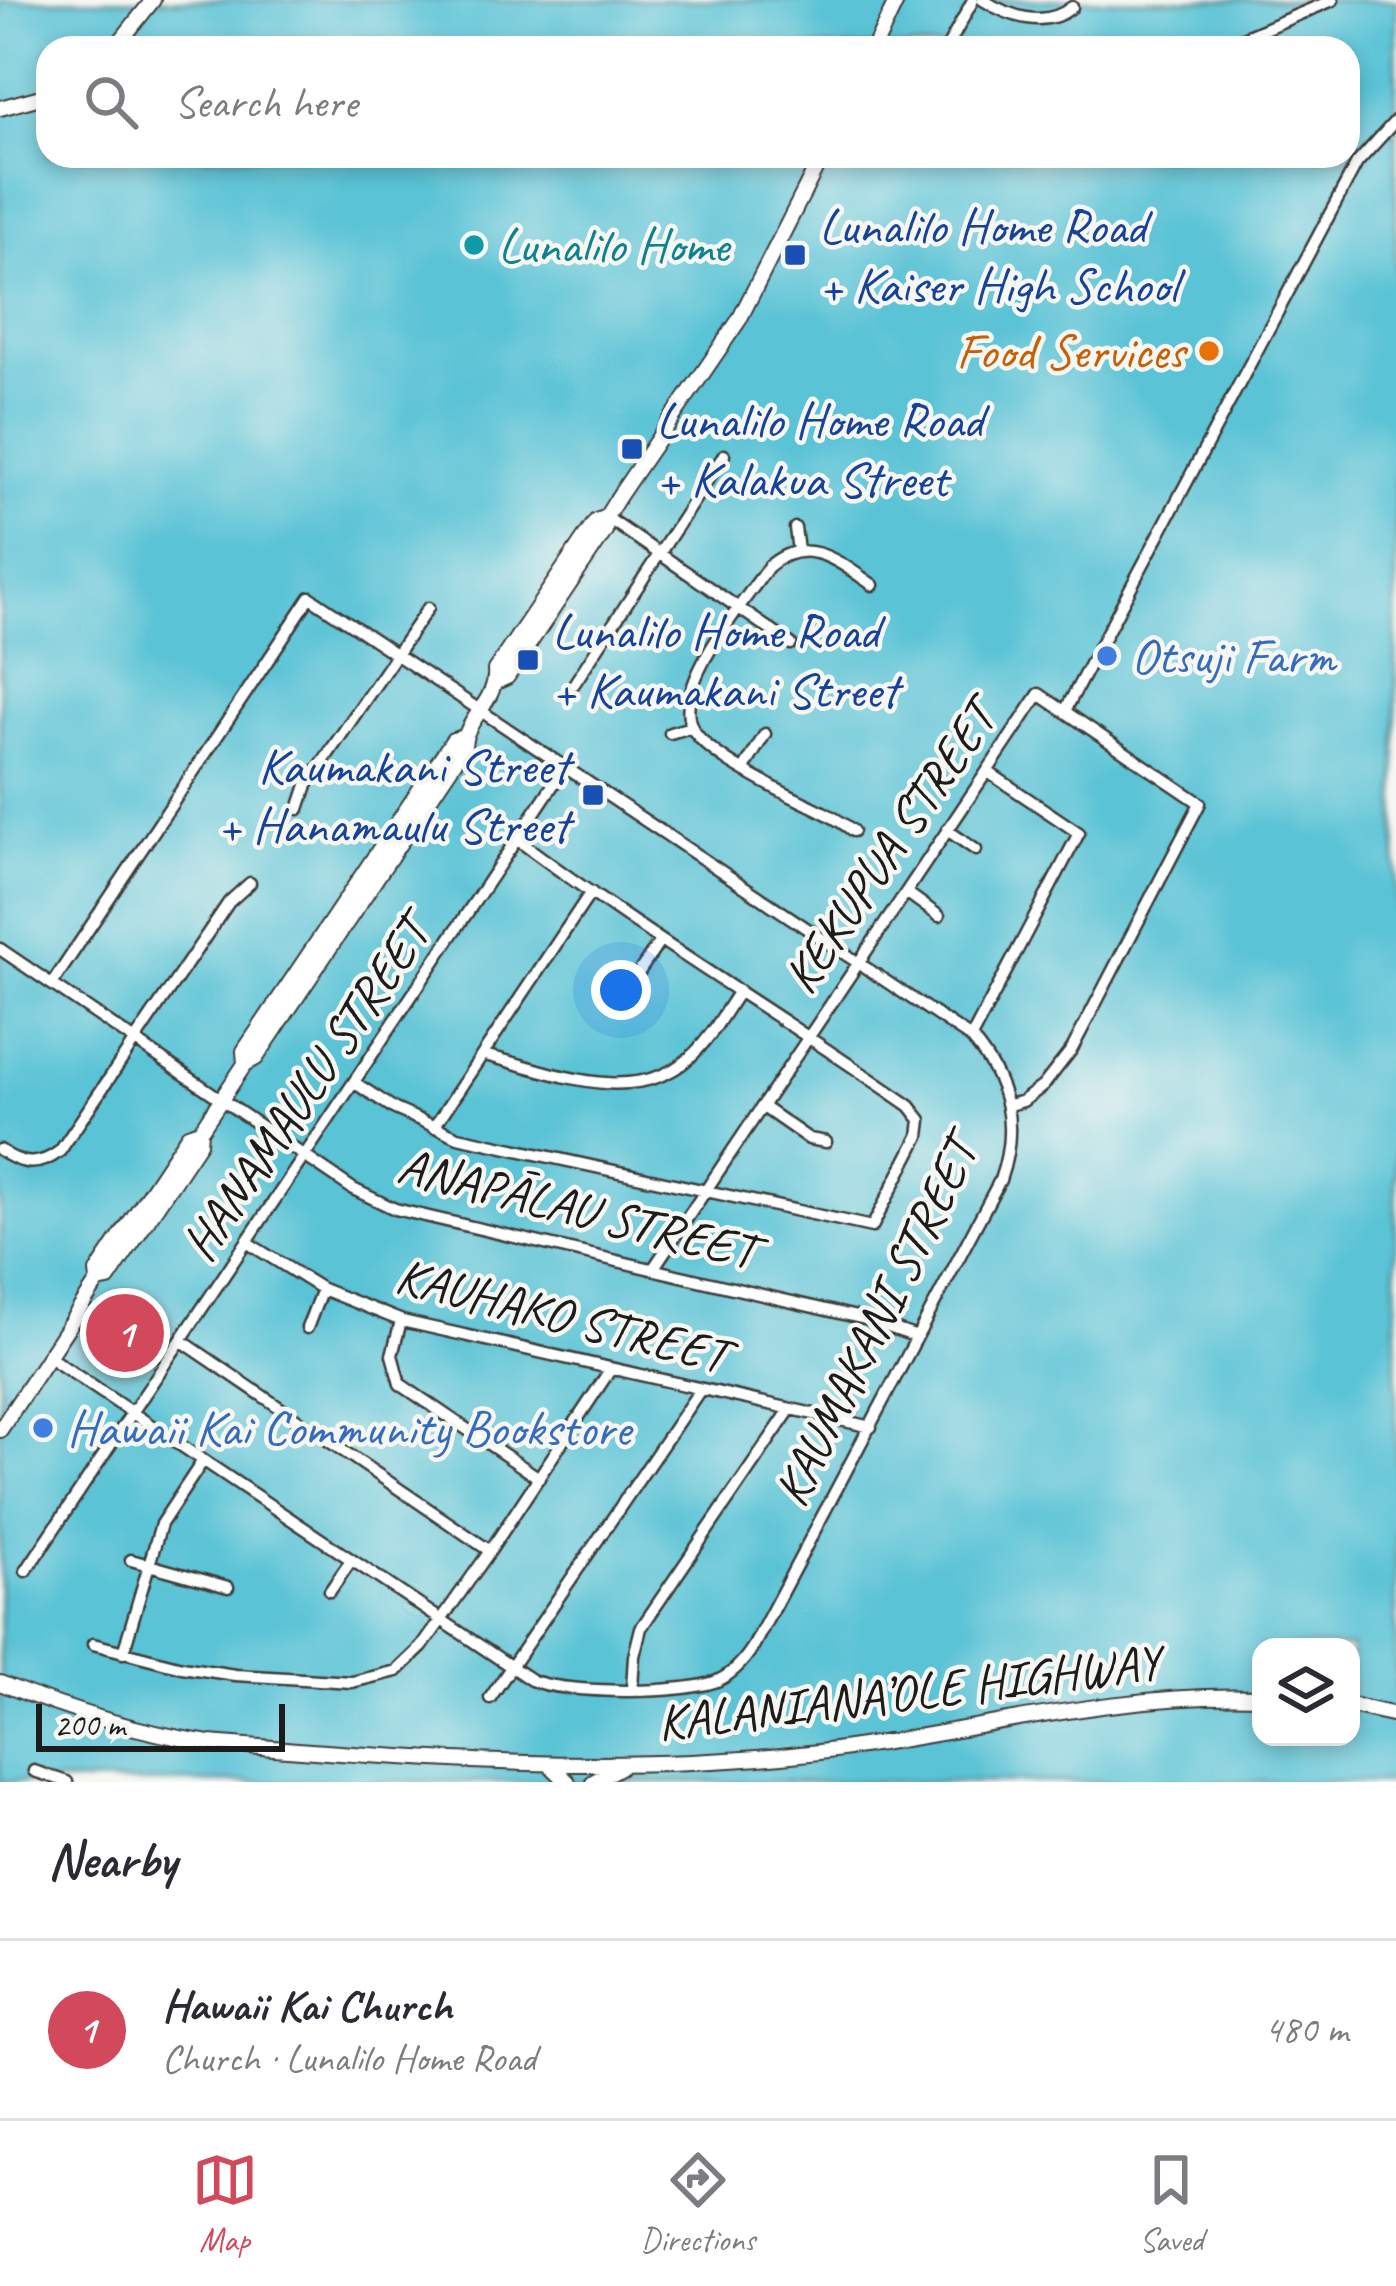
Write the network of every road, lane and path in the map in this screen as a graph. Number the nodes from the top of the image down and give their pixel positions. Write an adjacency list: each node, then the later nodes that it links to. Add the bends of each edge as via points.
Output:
1 (153, 0): 7 (main road)
2 (897, 0): 8 (main road)
3 (973, 0): 9 (street)
4 (983, 0): 6 (street, via 1032,19)
5 (1333, 0): 10 (street)
6 (1072, 7)
7 (124, 36)
8 (880, 36)
9 (954, 36)
10 (1248, 36)
11 (36, 98): 12 (main road)
12 (0, 108)
13 (1396, 120): 14 (street)
14 (1360, 161)
15 (816, 168): 18 (main road, via 739,320)
16 (1355, 168): 28 (street)
17 (724, 455): 20 (street)
18 (606, 517): 20 (street); 29 (main road, via 605,531)
19 (795, 528): 21 (street)
20 (658, 551): 23 (street); 27 (street)
21 (798, 551): 22 (street, via 826,554); 23 (street, via 774,562)
22 (873, 585)
23 (741, 607): 25 (street); 30 (street, via 692,683)
24 (428, 608): 26 (street)
25 (791, 644)
26 (397, 652): 29 (street, KAUMAKANI STREET); 36 (street, via 307,784); 48 (street, KAUMAKANI STREET, via 310,596)
27 (574, 684)
28 (1066, 709): 35 (street, KEKUPUA STREET, via 1039,694); 57 (street, KEKUPUA STREET, via 1200,803 1072,1049 1043,1086)
29 (483, 710): 33 (street, KAUMAKANI STREET); 56 (main road, via 453,740 257,1031)
30 (691, 727): 31 (street); 34 (street)
31 (670, 733)
32 (765, 734): 34 (street)
33 (565, 767): 39 (street, HANAMAULU STREET); 47 (street, KAUMAKANI STREET)
34 (744, 769): 38 (street)
35 (988, 772): 37 (street, KEKUPUA STREET); 52 (street, via 1079,833)
36 (299, 809)
37 (947, 830): 40 (street); 43 (street, KEKUPUA STREET)
38 (853, 832)
39 (518, 840): 42 (street); 55 (street, HANAMAULU STREET)
40 (976, 850)
41 (250, 883): 53 (street)
42 (591, 892): 45 (street); 54 (street)
43 (906, 892): 44 (street); 47 (street, KEKUPUA STREET)
44 (940, 916)
45 (660, 941): 49 (street); 50 (street)
46 (0, 949): 48 (street, ANAPĀLAU STREET)
47 (859, 963): 51 (street, KEKUPUA STREET); 52 (street, KAUMAKANI STREET)
48 (52, 984): 53 (street, ANAPĀLAU STREET)
49 (739, 991): 51 (street); 54 (street, via 688,1059 643,1082 608,1084)
50 (616, 998)
51 (810, 1036): 58 (street, KEKUPUA STREET); 63 (street, via 921,1120 872,1227)
52 (971, 1038): 57 (street, KAUMAKANI STREET, via 995,1068)
53 (135, 1042): 56 (street, ANAPĀLAU STREET); 61 (street, via 57,1154 28,1163)
54 (484, 1054): 59 (street)
55 (355, 1083): 59 (street); 62 (street, HANAMAULU STREET)
56 (222, 1098): 62 (street, ANAPĀLAU STREET); 71 (main road, via 97,1271 98,1282)
57 (1009, 1106): 69 (street, KAUMAKANI STREET, via 1000,1180)
58 (763, 1107): 60 (street); 63 (street, KEKUPUA STREET)
59 (434, 1127): 63 (street)
60 (826, 1142)
61 (0, 1150)
62 (308, 1156): 64 (street, HANAMAULU STREET); 65 (street, ANAPĀLAU STREET, via 395,1209)
63 (705, 1192): 65 (street, KEKUPUA STREET)
64 (248, 1244): 66 (street, KAUHAKO STREET); 70 (street, HANAMAULU STREET)
65 (652, 1269): 69 (street, ANAPĀLAU STREET)
66 (322, 1289): 67 (street, KAUHAKO STREET); 68 (street)
67 (401, 1321): 72 (street, KAUHAKO STREET); 79 (street, via 392,1355 400,1384)
68 (307, 1328)
69 (917, 1337): 76 (street, KAUMAKANI STREET)
70 (182, 1341): 75 (street, HANAMAULU STREET); 80 (street)
71 (50, 1357): 75 (street, KAUMAKANI STREET); 77 (main road)
72 (610, 1370): 73 (street, KAUHAKO STREET); 79 (street)
73 (700, 1390): 74 (street, KAUHAKO STREET); 90 (street)
74 (789, 1411): 76 (street, KAUHAKO STREET); 92 (street, via 641,1628)
75 (131, 1413): 78 (street, KAUMAKANI STREET); 84 (street, HANAMAULU STREET)
76 (871, 1427): 92 (street, KAUMAKANI STREET, via 740,1665 701,1686)
77 (0, 1430)
78 (202, 1462): 82 (street, KAUMAKANI STREET); 83 (street, via 166,1513)
79 (539, 1478): 80 (street)
80 (490, 1551): 87 (street)
81 (131, 1560): 83 (street)
82 (350, 1562): 86 (street); 87 (street, KAUMAKANI STREET)
83 (148, 1565): 85 (street); 89 (street)
84 (26, 1571)
85 (229, 1587)
86 (330, 1591)
87 (440, 1620): 89 (street, via 406,1664 362,1682 235,1675); 90 (street, KAUMAKANI STREET)
88 (93, 1644): 89 (street)
89 (123, 1652)
90 (511, 1667): 92 (street, KAUMAKANI STREET, via 557,1689); 93 (street)
91 (0, 1680): 97 (main road, KALANIANA’OLE HIGHWAY, via 152,1734 209,1743)
92 (632, 1689)
93 (490, 1697)
94 (1252, 1697): 99 (main road, KALANIANA’OLE HIGHWAY, via 1114,1706 818,1752)
95 (1360, 1707): 96 (main road)
96 (1396, 1715)
97 (544, 1761): 98 (main road, KALANIANA’OLE HIGHWAY); 102 (main road)
98 (582, 1763): 99 (main road, KALANIANA’OLE HIGHWAY); 103 (street)
99 (627, 1764): 104 (main road)
100 (34, 1771): 101 (street)
101 (67, 1782)
102 (568, 1782)
103 (584, 1782)
104 (593, 1782)

